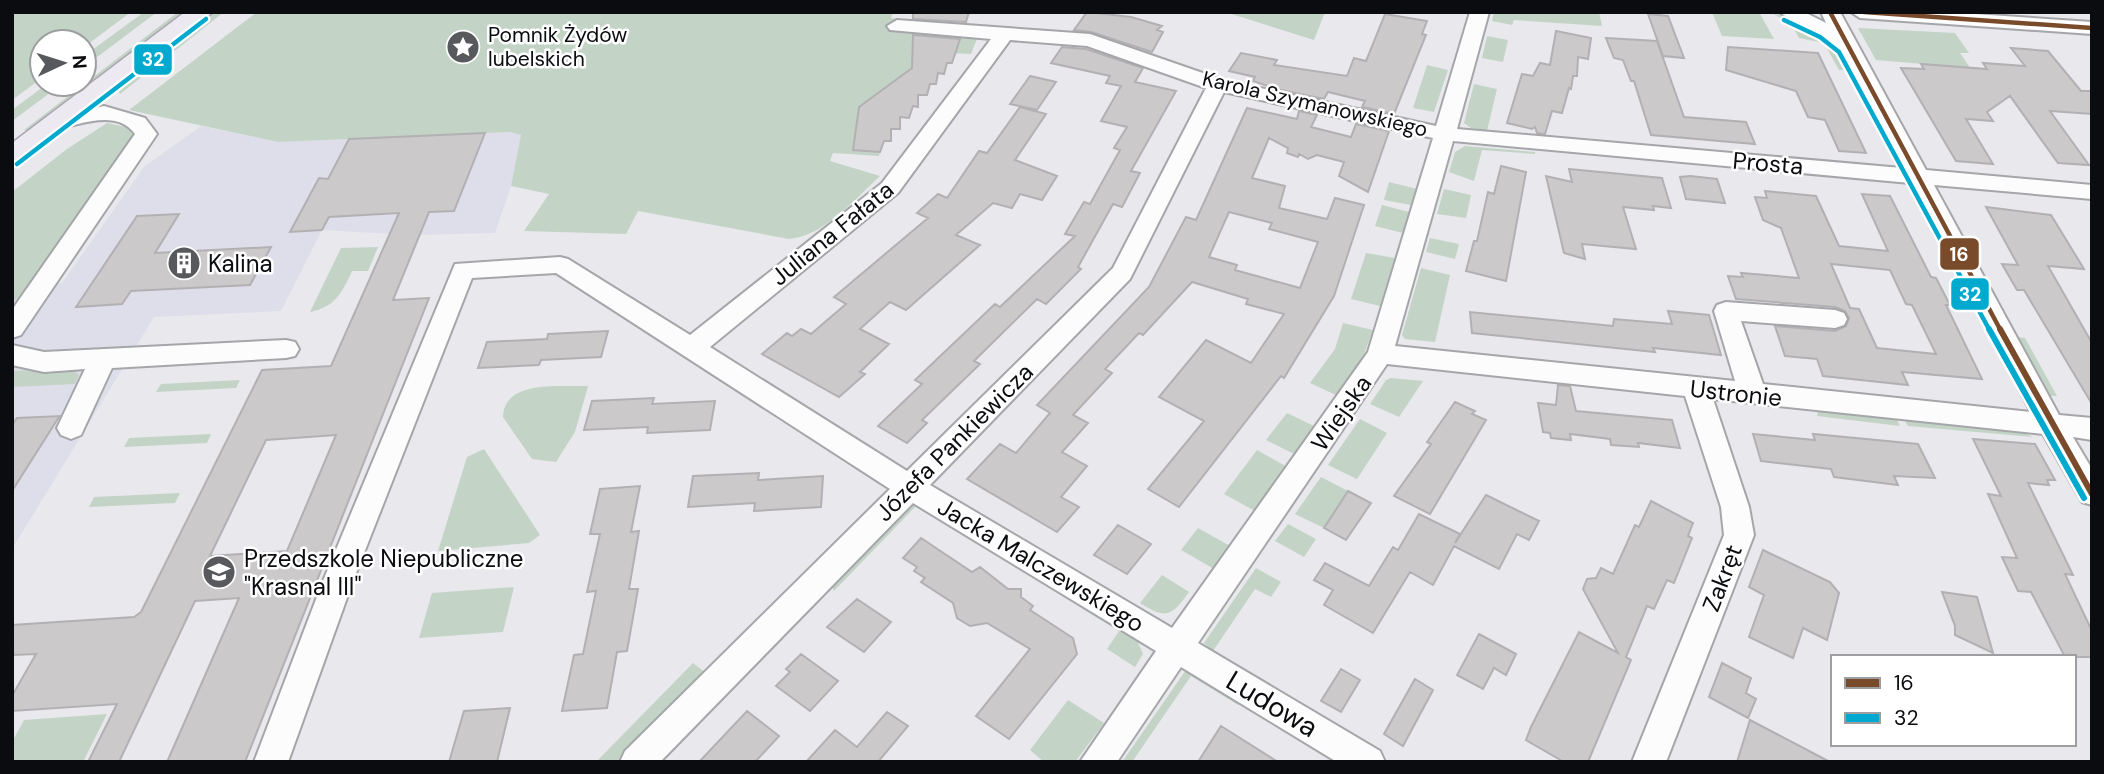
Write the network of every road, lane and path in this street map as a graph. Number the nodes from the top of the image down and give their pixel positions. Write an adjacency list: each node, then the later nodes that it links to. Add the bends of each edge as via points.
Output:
1 (169, 12): 11 (main road)
2 (201, 12): 12 (main road)
3 (1480, 12): 18 (street, Wiejska)
4 (1788, 12): 10 (street)
5 (1830, 12): 10 (street)
6 (1860, 12): 9 (street)
7 (1010, 25): 8 (street, Karola Szymanowskiego); 13 (street, Karola Szymanowskiego, via 1090,40); 26 (street, Juliana Fałata, via 890,188)
8 (897, 26)
9 (2092, 28)
10 (1846, 46): 20 (street)
11 (98, 83)
12 (98, 85)
13 (1218, 85): 18 (street, Karola Szymanowskiego); 35 (street, Józefa Pankiewicza, via 1122,272)
14 (98, 95): 23 (street, via 146,134)
15 (76, 98): 17 (main road)
16 (82, 98): 19 (main road)
17 (12, 131)
18 (1445, 134): 20 (street, Prosta); 28 (street, Wiejska)
19 (12, 157)
20 (1919, 176): 21 (street, Prosta); 32 (street)
21 (2092, 192)
22 (463, 271): 26 (street, Jacka Malczewskiego, via 560,265); 38 (street, via 338,581)
23 (15, 318)
24 (1835, 319): 31 (street, via 1726,311)
25 (286, 349): 29 (street)
26 (691, 349): 35 (street, Jacka Malczewskiego)
27 (12, 354): 29 (street, via 44,362)
28 (1380, 354): 30 (street, Ustronie); 37 (street, Wiejska)
29 (103, 359): 33 (street)
30 (1696, 389): 31 (street, Ustronie); 42 (street, Zakręt, via 1735,507 1739,535)
31 (1755, 395): 32 (street, Ustronie)
32 (2051, 425): 34 (street, Ustronie); 36 (street)
33 (71, 428)
34 (2092, 429)
35 (910, 487): 37 (street, Jacka Malczewskiego); 39 (street, Józefa Pankiewicza)
36 (2092, 494)
37 (1177, 646): 40 (street, Wiejska); 41 (street, Ludowa)
38 (271, 762)
39 (637, 762)
40 (1097, 762)
41 (1368, 762)
42 (1649, 762)

